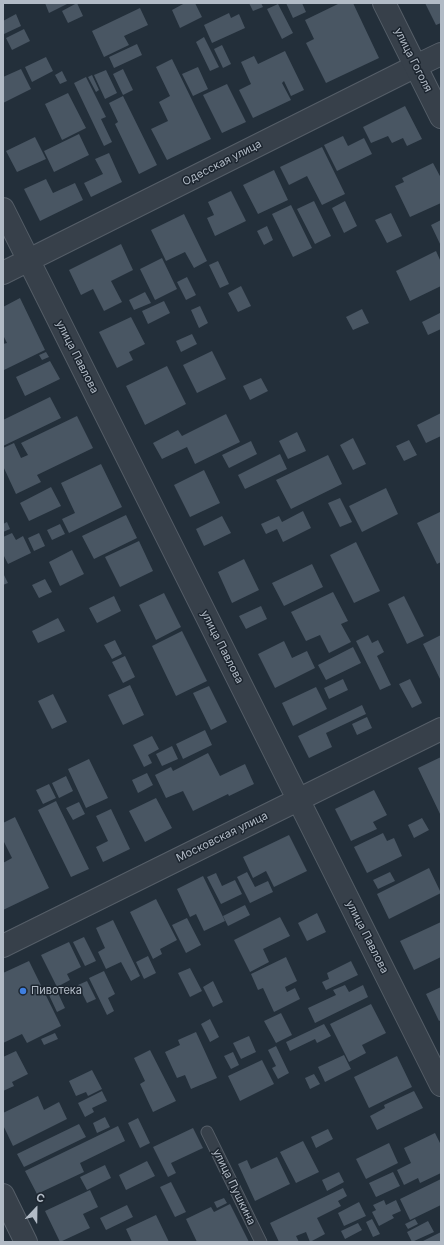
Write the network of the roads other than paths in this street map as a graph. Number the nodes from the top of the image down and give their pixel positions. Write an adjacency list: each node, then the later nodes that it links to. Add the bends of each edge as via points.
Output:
1 (384, 3): 3 (street, улица Гоголя)
2 (441, 54): 3 (street, Одесская улица)
3 (416, 66): 4 (street, улица Гоголя); 6 (street, Одесская улица)
4 (441, 117)
5 (3, 209): 6 (street, улица Павлова)
6 (28, 261): 7 (street, Одесская улица); 9 (street, улица Павлова)
7 (3, 273)
8 (441, 728): 9 (street, Московская улица)
9 (298, 799): 10 (street, Московская улица); 11 (street, улица Павлова)
10 (3, 946)
11 (441, 1085)
12 (207, 1132): 15 (lane, улица Пушкина)
13 (3, 1195): 14 (street)
14 (26, 1242)
15 (261, 1242)

